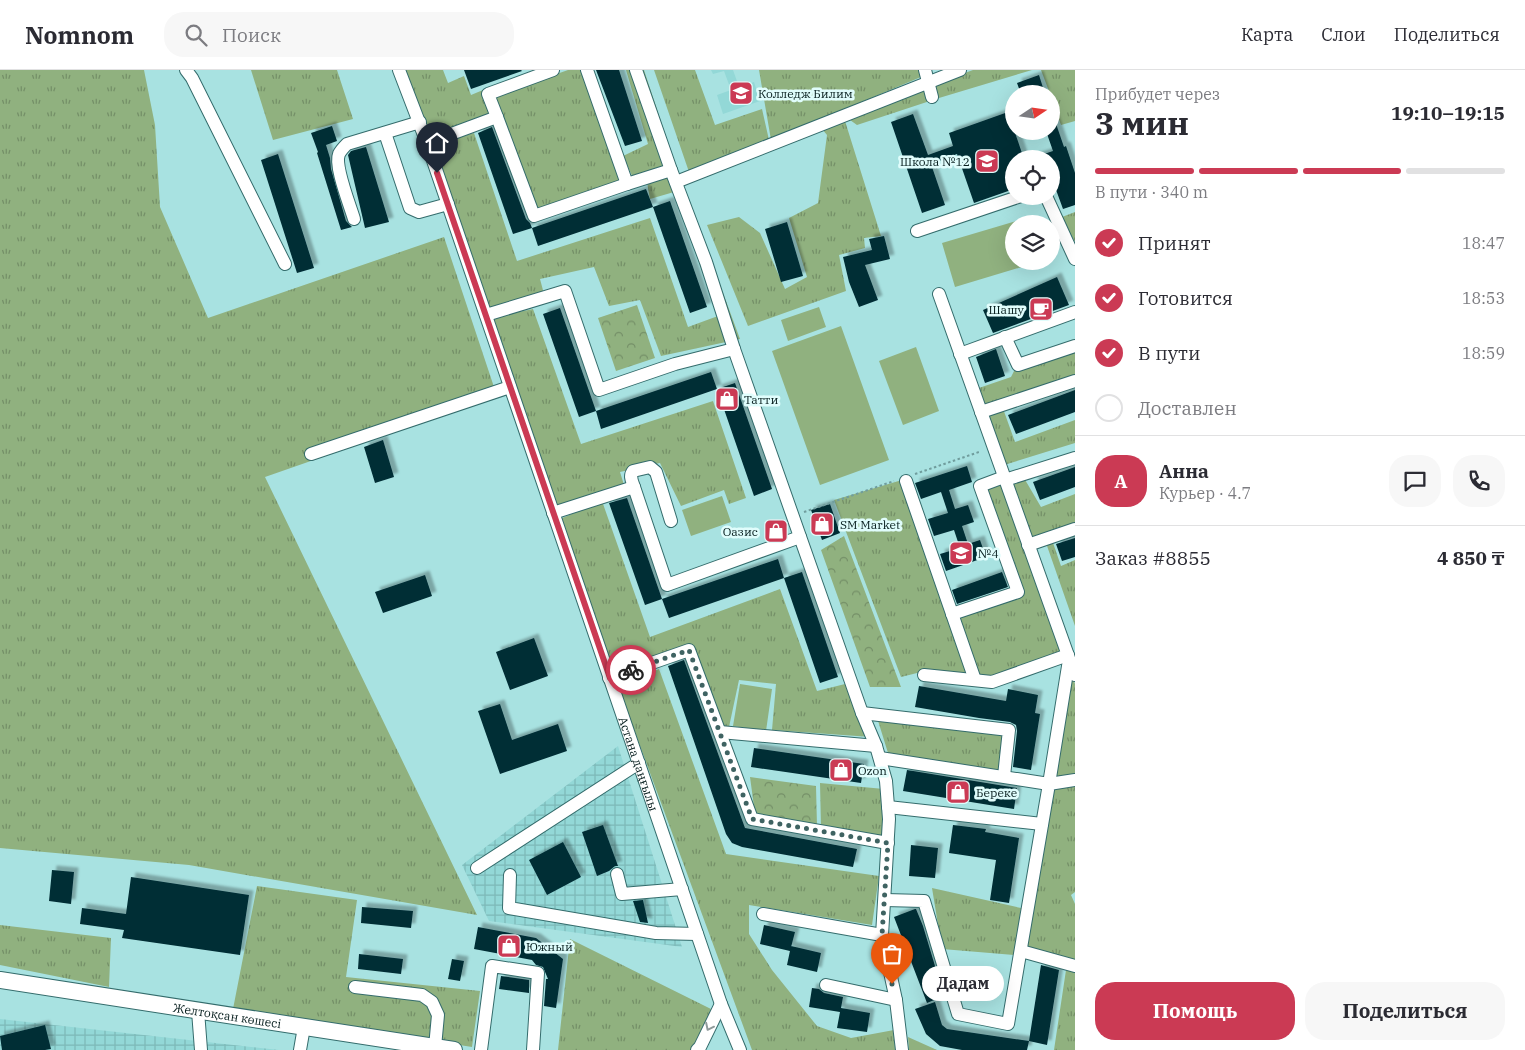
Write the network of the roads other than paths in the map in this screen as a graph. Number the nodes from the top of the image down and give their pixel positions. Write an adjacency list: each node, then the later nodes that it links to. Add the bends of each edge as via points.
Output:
1 (186, 70): 21 (street)
2 (398, 70): 10 (street, Астана даңғылы)
3 (553, 70): 9 (street, via 488,94)
4 (587, 70): 14 (street)
5 (636, 70): 13 (street)
6 (960, 70): 7 (street)
7 (927, 76): 8 (street); 13 (street)
8 (932, 97)
9 (497, 117): 12 (street); 14 (street, via 534,216)
10 (420, 122): 11 (street); 12 (street, Астана даңғылы)
11 (385, 133): 16 (street, via 410,208 419,212); 18 (street, via 347,144 339,154 338,165)
12 (427, 143): 16 (street, Астана даңғылы)
13 (674, 176): 14 (street); 27 (street)
14 (627, 184)
15 (1005, 201): 19 (street)
16 (448, 204): 24 (street, Астана даңғылы)
17 (1050, 205): 20 (street)
18 (354, 219)
19 (917, 231)
20 (1075, 259)
21 (285, 264)
22 (939, 294): 28 (street)
23 (1075, 312): 25 (street)
24 (486, 315): 27 (street, via 565,291 599,390 674,364); 30 (street, Астана даңғылы)
25 (1005, 337): 26 (street, via 1018,365); 28 (street)
26 (1075, 346)
27 (734, 349): 40 (street)
28 (960, 354): 31 (street)
29 (1075, 381): 31 (street)
30 (510, 388): 32 (street); 37 (street, Астана даңғылы)
31 (981, 412): 35 (street)
32 (311, 454)
33 (1075, 458): 35 (street)
34 (905, 479): 42 (street)
35 (1005, 479): 41 (street); 42 (street, via 980,486 1018,592)
36 (634, 487): 37 (street); 38 (street, via 633,472 650,467 656,472); 40 (street, via 667,585)
37 (553, 513): 46 (street, Астана даңғылы)
38 (671, 521)
39 (1075, 528): 41 (street)
40 (800, 537): 48 (street)
41 (1028, 545): 43 (street)
42 (952, 614): 47 (street)
43 (1069, 650): 45 (street); 47 (street, via 992,682); 54 (street)
44 (924, 675): 47 (street)
45 (1075, 675)
46 (610, 678): 49 (street, via 689,650); 51 (street, Астана даңғылы)
47 (975, 680)
48 (862, 713): 50 (street); 52 (street, via 1009,730)
49 (720, 732): 50 (street); 57 (street, via 752,819)
50 (878, 752): 52 (street); 55 (street, via 886,780)
51 (639, 763): 58 (street); 61 (street, Астана даңғылы)
52 (1004, 776): 54 (street)
53 (1075, 780): 54 (street)
54 (1049, 784): 56 (street)
55 (888, 807): 56 (street); 57 (street)
56 (1042, 824): 66 (street)
57 (888, 843): 62 (street)
58 (477, 868)
59 (618, 874): 61 (street, via 622,894)
60 (510, 876): 64 (street, via 509,908 656,933)
61 (682, 889): 64 (street, Астана даңғылы)
62 (885, 900): 65 (street); 66 (street, via 924,901 958,1014 1008,1024)
63 (763, 914): 65 (street)
64 (697, 934): 72 (street, Астана даңғылы)
65 (882, 935): 71 (street)
66 (1021, 951): 67 (street)
67 (1075, 966)
68 (0, 980): 73 (main road, Желтоқсан көшесі)
69 (826, 985): 71 (street)
70 (355, 987): 76 (street, via 422,995 432,1002 438,1016)
71 (896, 1000): 84 (street)
72 (721, 1004): 82 (street, one-way to 82); 83 (street, Астана даңғылы)
73 (198, 1011): 74 (main road, Желтоқсан көшесі); 77 (street)
74 (304, 1027): 75 (main road, Желтоқсан көшесі); 78 (street)
75 (386, 1045): 76 (main road, Желтоқсан көшесі)
76 (436, 1047): 79 (main road, Желтоқсан көшесі)
77 (202, 1050)
78 (300, 1050)
79 (454, 1050)
80 (481, 1050): 81 (street, via 492,966 538,973)
81 (533, 1050)
82 (697, 1050)
83 (740, 1050)
84 (902, 1050)

